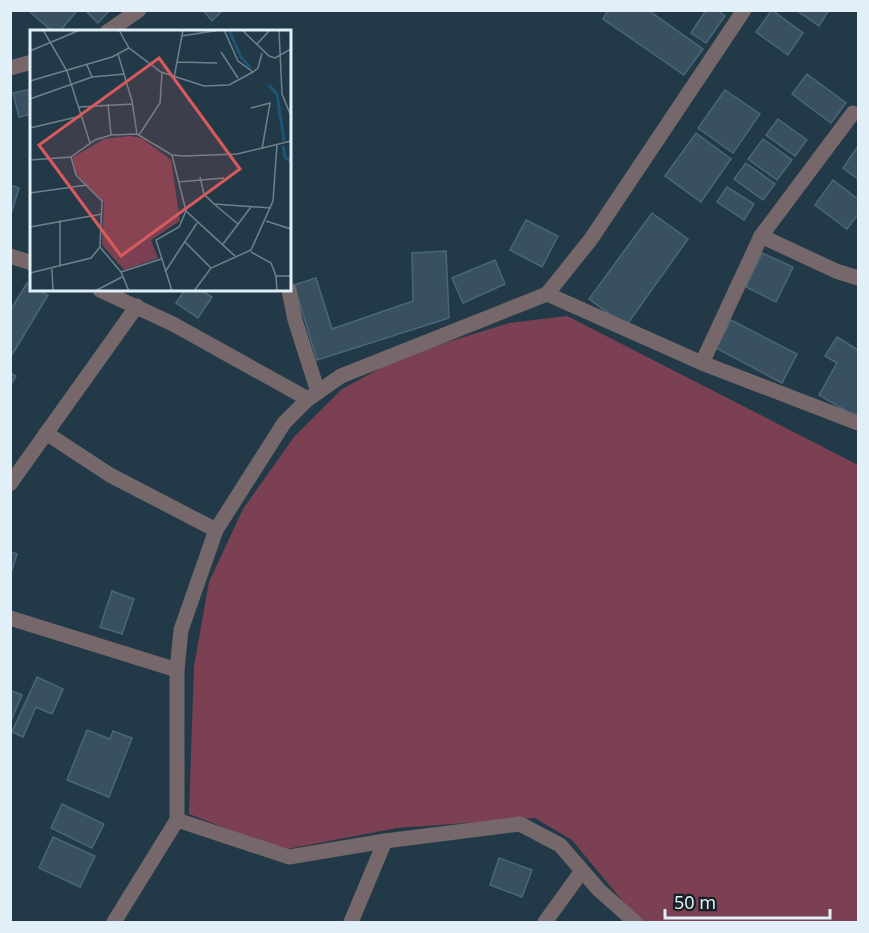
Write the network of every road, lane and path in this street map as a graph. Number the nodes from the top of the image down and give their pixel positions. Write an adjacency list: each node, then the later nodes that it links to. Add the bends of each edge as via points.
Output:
1 (139, 10): 3 (street)
2 (744, 10): 13 (street, via 591,239)
3 (109, 30)
4 (30, 63): 5 (street)
5 (10, 68)
6 (853, 113): 7 (street)
7 (761, 236): 10 (street); 15 (street)
8 (10, 256): 9 (street)
9 (30, 262)
10 (858, 278)
11 (102, 291): 14 (street)
12 (289, 291): 16 (street)
13 (547, 294): 15 (street); 16 (street, via 341,376)
14 (137, 306): 16 (street); 18 (street)
15 (702, 363): 17 (street)
16 (313, 395): 20 (street, via 284,423)
17 (858, 423)
18 (46, 433): 19 (street); 20 (street, via 110,475)
19 (10, 484)
20 (216, 530): 22 (street, via 181,630)
21 (10, 618): 22 (street)
22 (177, 670): 23 (street)
23 (177, 819): 24 (street, via 289,857); 26 (street)
24 (385, 841): 25 (street, via 520,824 560,845); 27 (street)
25 (582, 871): 28 (street); 29 (street)
26 (114, 922)
27 (351, 922)
28 (545, 922)
29 (635, 922)

